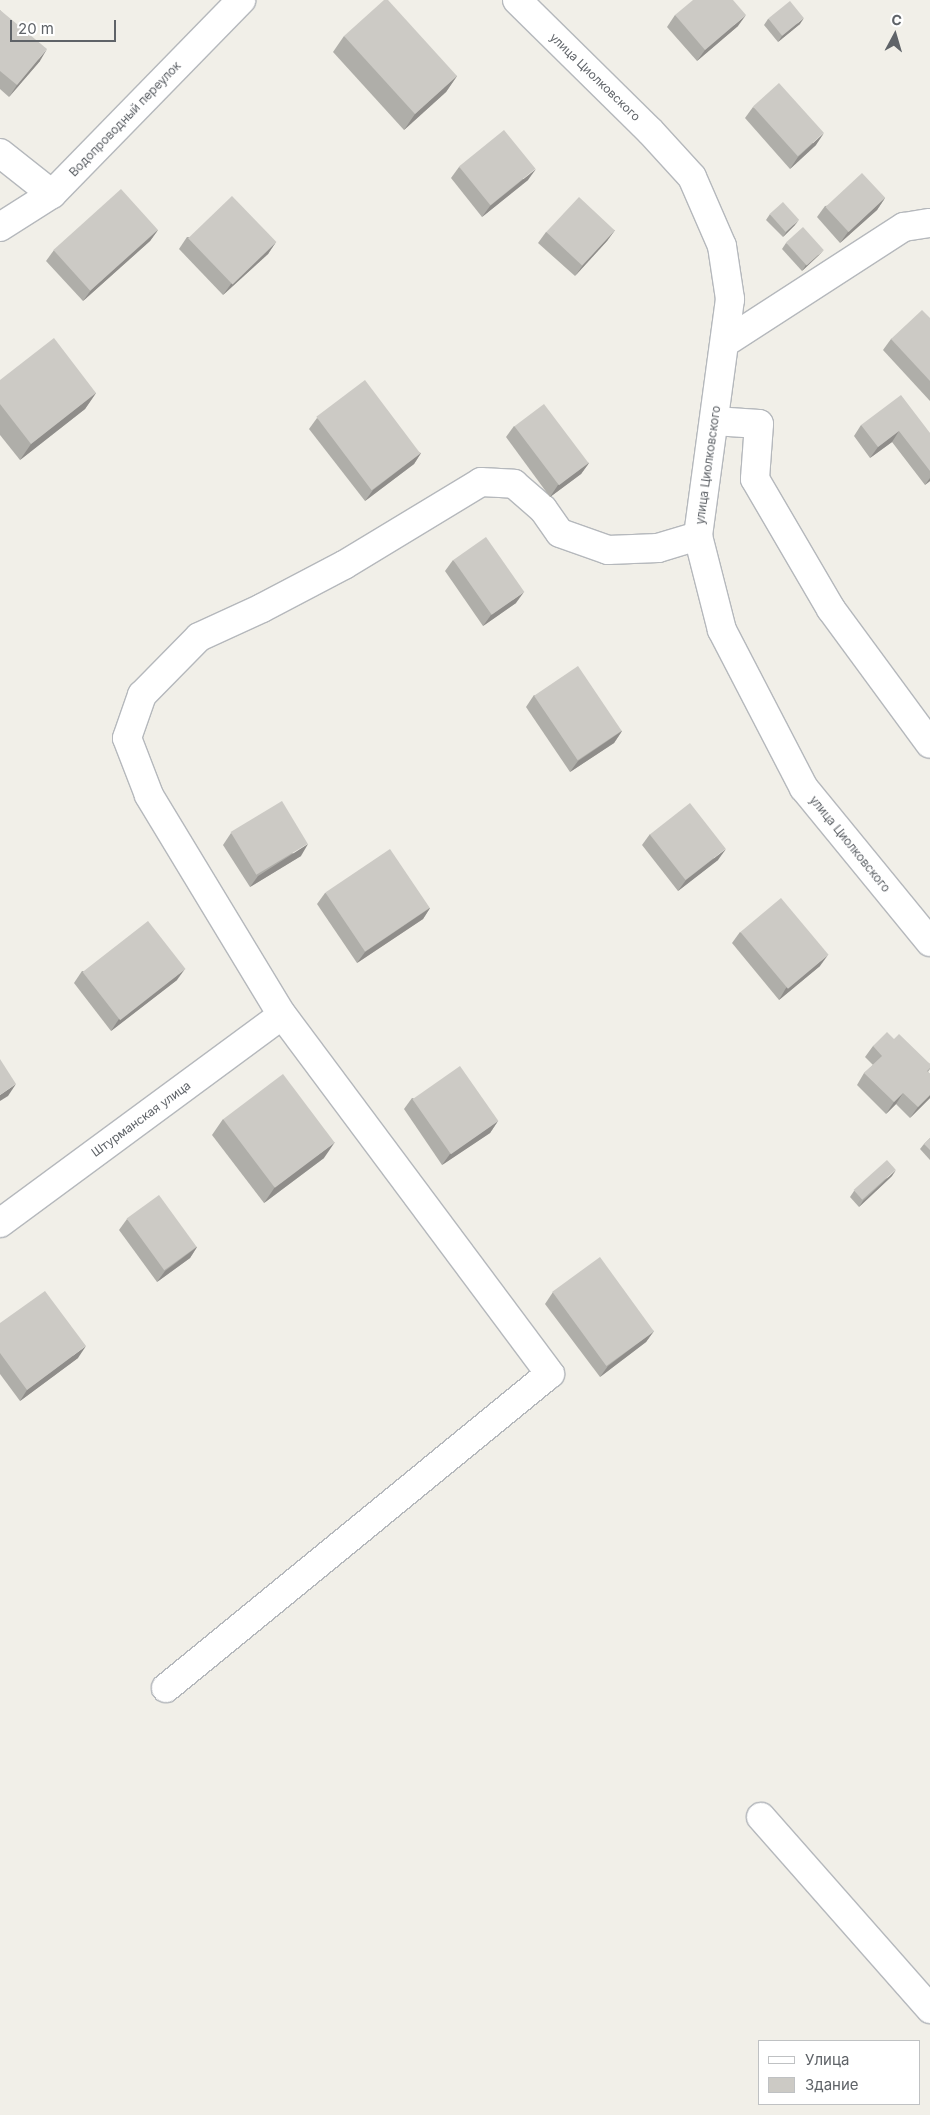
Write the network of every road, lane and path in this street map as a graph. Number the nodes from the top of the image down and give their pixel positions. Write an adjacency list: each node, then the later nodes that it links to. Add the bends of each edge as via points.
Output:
1 (241, 0): 4 (street, Водопроводный переулок)
2 (516, 0): 7 (street, улица Циолковского, via 650,131 692,177 722,246 730,299)
3 (0, 153): 4 (street)
4 (52, 194): 6 (street, Водопроводный переулок)
5 (930, 223): 7 (street, via 904,227)
6 (0, 227)
7 (726, 342): 8 (street, улица Циолковского)
8 (714, 421): 9 (street, улица Циолковского); 10 (street, via 759,424 754,480 831,609)
9 (698, 536): 11 (street, улица Циолковского, via 722,630 804,788); 12 (street, via 658,548 608,550 560,533 543,509 514,484 481,482 344,564 199,637 142,695 126,738 149,795)
10 (930, 744)
11 (930, 942)
12 (282, 1015): 13 (street, Штурманская улица); 14 (street, via 550,1374)
13 (0, 1223)
14 (166, 1688)
15 (761, 1817): 16 (street)
16 (930, 2009)

